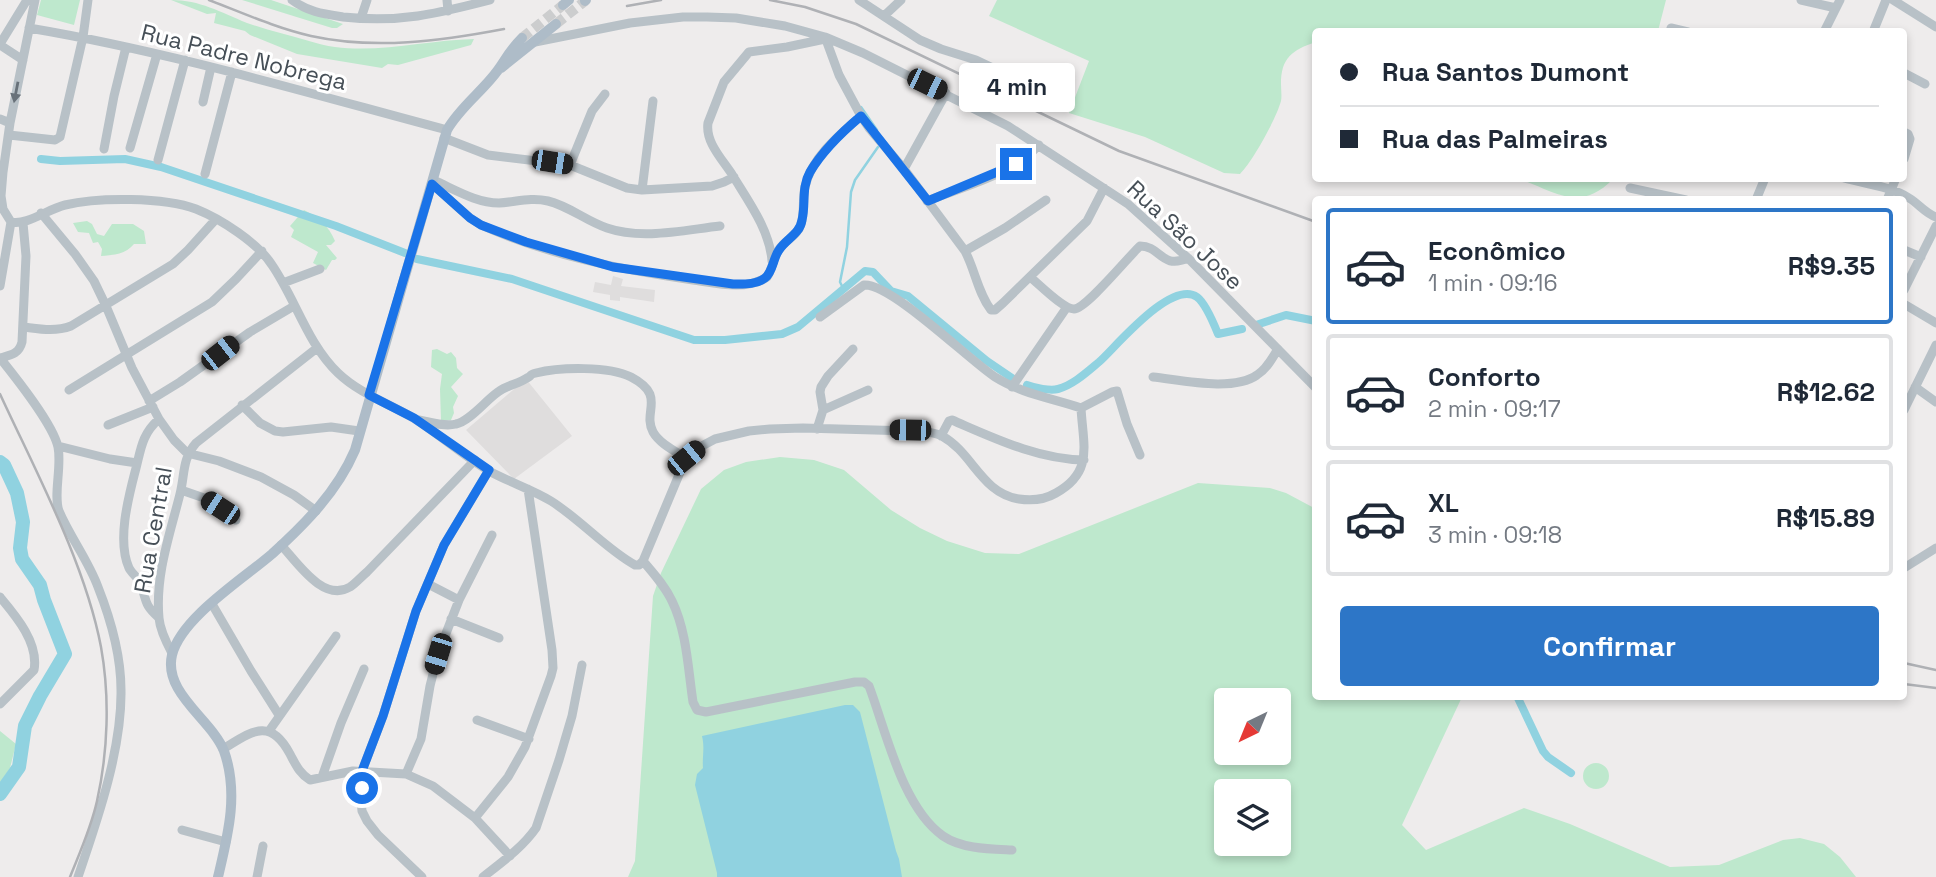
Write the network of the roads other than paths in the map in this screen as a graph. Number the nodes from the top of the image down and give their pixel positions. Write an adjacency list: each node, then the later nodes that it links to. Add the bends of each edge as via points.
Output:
1 (27, 0): 27 (street)
2 (35, 0): 20 (street)
3 (88, 0): 24 (street)
4 (292, 0): 16 (street, via 319,13)
5 (367, 0): 16 (street)
6 (447, 0): 14 (street)
7 (490, 0): 14 (street)
8 (859, 0): 15 (street)
9 (901, 0): 15 (street)
10 (1801, 0): 13 (street)
11 (1886, 0): 23 (street)
12 (1893, 0): 19 (street)
13 (1838, 4): 22 (street)
14 (448, 11): 16 (street, via 411,18)
15 (885, 15): 39 (street, via 920,40 976,60)
16 (361, 18)
17 (556, 24): 26 (main road)
18 (1671, 27): 21 (street)
19 (1936, 27)
20 (29, 28): 24 (street, Rua Padre Nobrega); 30 (street)
21 (1674, 28)
22 (1826, 28)
23 (1875, 28)
24 (83, 37): 28 (street, Rua Padre Nobrega); 46 (street, via 59,139)
25 (825, 38): 26 (street, Rua São Jose, via 762,22 699,17 629,23); 37 (street, Rua São Jose); 42 (street); 54 (street, via 749,52 724,82 707,129)
26 (524, 41): 33 (main road); 33 (main road, via 510,62)
27 (0, 44): 30 (street)
28 (126, 47): 29 (street, Rua Padre Nobrega); 49 (street)
29 (157, 54): 31 (street, Rua Padre Nobrega); 48 (street)
30 (23, 60): 44 (street, one-way to 44)
31 (185, 60): 32 (street, Rua Padre Nobrega); 50 (street)
32 (211, 67): 34 (street, Rua Padre Nobrega); 41 (street)
33 (498, 70): 45 (main road)
34 (232, 72): 45 (street, Rua Padre Nobrega); 53 (street)
35 (1907, 75): 36 (street)
36 (1925, 84)
37 (946, 93): 47 (street, Rua São Jose); 52 (street)
38 (605, 94): 51 (street, via 592,111)
39 (1056, 98)
40 (653, 101): 60 (street)
41 (204, 102)
42 (861, 116): 52 (street); 80 (street, via 829,146 810,173 800,227 782,246)
43 (0, 119): 44 (street)
44 (10, 123): 46 (street)
45 (445, 134): 51 (street, Rua Padre Nobrega, via 488,155); 55 (main road)
46 (9, 135): 71 (street, via 1,195)
47 (1039, 145): 58 (street, Rua São Jose); 67 (street, via 1006,170)
48 (130, 148)
49 (104, 149)
50 (158, 160)
51 (570, 165): 60 (street, Rua Padre Nobrega)
52 (904, 169): 67 (street)
53 (205, 174)
54 (734, 177): 60 (street, Rua Padre Nobrega, via 712,186); 80 (street, via 764,231)
55 (433, 182): 73 (street, via 490,202 551,202 625,233); 80 (street, via 481,225 613,267 752,284 762,280); 105 (main road)
56 (1860, 182): 61 (street)
57 (1894, 182): 61 (street)
58 (1104, 188): 79 (street, Rua São Jose); 82 (street, via 1087,221)
59 (1630, 188): 62 (street)
60 (642, 190)
61 (1891, 190): 63 (street); 64 (street)
62 (1667, 196)
63 (1889, 196)
64 (1904, 196)
65 (1907, 197): 69 (street)
66 (1046, 200): 76 (street)
67 (928, 201): 76 (street)
68 (41, 213): 70 (street, via 88,201 150,200 175,203); 72 (street); 86 (street, via 85,266)
69 (1936, 217)
70 (216, 219): 75 (street); 86 (street, via 173,264)
71 (11, 222): 72 (street); 85 (street)
72 (23, 223): 92 (street)
73 (720, 226)
74 (1936, 226): 78 (street)
75 (262, 251): 83 (street); 97 (street, via 212,302)
76 (965, 251): 82 (street, via 992,310)
77 (1907, 251): 78 (street)
78 (1921, 257): 84 (street)
79 (1188, 258): 89 (street, via 1171,262 1140,246 1083,305); 96 (street, Rua São Jose)
80 (772, 266)
81 (320, 269): 83 (street)
82 (1030, 277): 89 (street)
83 (283, 284): 87 (street)
84 (1907, 284)
85 (0, 286)
86 (106, 306): 92 (street, via 61,329); 97 (street)
87 (294, 306): 94 (street); 108 (street, via 243,336)
88 (1907, 306): 91 (street)
89 (1067, 307): 101 (street)
90 (820, 317): 101 (street, via 864,285 875,286)
91 (1936, 323)
92 (24, 327): 98 (street, via 19,351)
93 (1936, 345): 102 (street)
94 (317, 348): 105 (street, via 340,375); 109 (street, Rua Central)
95 (853, 349): 111 (street, via 821,387)
96 (1278, 349): 99 (street, via 1260,374 1240,382); 100 (street, Rua São Jose)
97 (126, 354): 103 (street); 108 (street)
98 (0, 358): 118 (street)
99 (1153, 377)
100 (1312, 384)
101 (1012, 387): 110 (street)
102 (1914, 387): 106 (street); 107 (street)
103 (69, 390)
104 (868, 390): 111 (street)
105 (369, 395): 112 (street); 116 (main road)
106 (1936, 402)
107 (1907, 403)
108 (151, 404): 113 (street); 114 (street)
109 (242, 405): 116 (street, via 275,431 331,427); 119 (street, Rua Central)
110 (1081, 408): 120 (street, via 1117,391); 123 (street)
111 (823, 410): 115 (street)
112 (414, 418): 121 (street, via 456,424 507,385 532,374 617,372 648,391 651,429); 122 (street)
113 (159, 419): 119 (street); 124 (street, via 145,435)
114 (108, 425)
115 (817, 429): 117 (street, via 910,430); 121 (street, via 732,434)
116 (359, 432): 128 (main road, via 348,465)
117 (941, 436): 123 (street, via 950,420 1050,458); 123 (street, via 984,481 1010,498 1040,500 1063,489 1077,476)
118 (58, 446): 124 (street); 162 (street, via 58,508 97,584 114,636 121,690 106,787)
119 (187, 453): 127 (street, Rua Central); 128 (street, via 261,477)
120 (1140, 454)
121 (686, 458): 133 (street)
122 (475, 460): 125 (street); 131 (street, via 350,587 327,590)
123 (1084, 460)
124 (137, 463): 139 (street, via 126,508 125,551 144,600)
125 (489, 470): 126 (street); 135 (street, via 444,545)
126 (528, 489): 133 (street, via 561,508 635,565); 150 (street, via 553,660)
127 (181, 490): 129 (street, via 206,499); 139 (street, Rua Central, via 162,566)
128 (316, 511): 131 (main road)
129 (236, 520)
130 (492, 535): 137 (street)
131 (281, 545): 138 (main road)
132 (1936, 548): 134 (street)
133 (641, 563): 159 (street, via 662,584 678,617 696,710 706,712 864,682 915,805 930,824 965,845)
134 (1907, 566)
135 (428, 584): 137 (street); 152 (street)
136 (0, 597): 146 (street, via 18,620 35,664)
137 (459, 600): 140 (street)
138 (212, 604): 143 (main road, via 184,631); 147 (street)
139 (159, 617): 143 (street, Rua Central)
140 (451, 619): 142 (street); 153 (street, via 432,677 421,739)
141 (336, 636): 147 (street)
142 (499, 638)
143 (172, 653): 151 (main road, via 172,674 178,687)
144 (582, 665): 160 (street, via 572,716 540,819)
145 (364, 669): 154 (street)
146 (0, 704)
147 (279, 715): 149 (street)
148 (477, 720): 150 (street)
149 (273, 733): 151 (street, via 250,732); 154 (street, via 302,774 310,780)
150 (528, 738): 155 (street, via 514,768)
151 (223, 749): 157 (main road, via 232,788)
152 (362, 771): 153 (street); 154 (street); 161 (street, via 362,811 367,821)
153 (406, 774): 155 (street, via 433,786)
154 (321, 777)
155 (475, 818): 160 (street)
156 (182, 830): 157 (street)
157 (226, 842): 163 (main road)
158 (263, 846): 164 (street)
159 (1012, 850)
160 (510, 856): 165 (street)
161 (415, 875)
162 (78, 877)
163 (218, 877)
164 (257, 877)
165 (484, 877)

